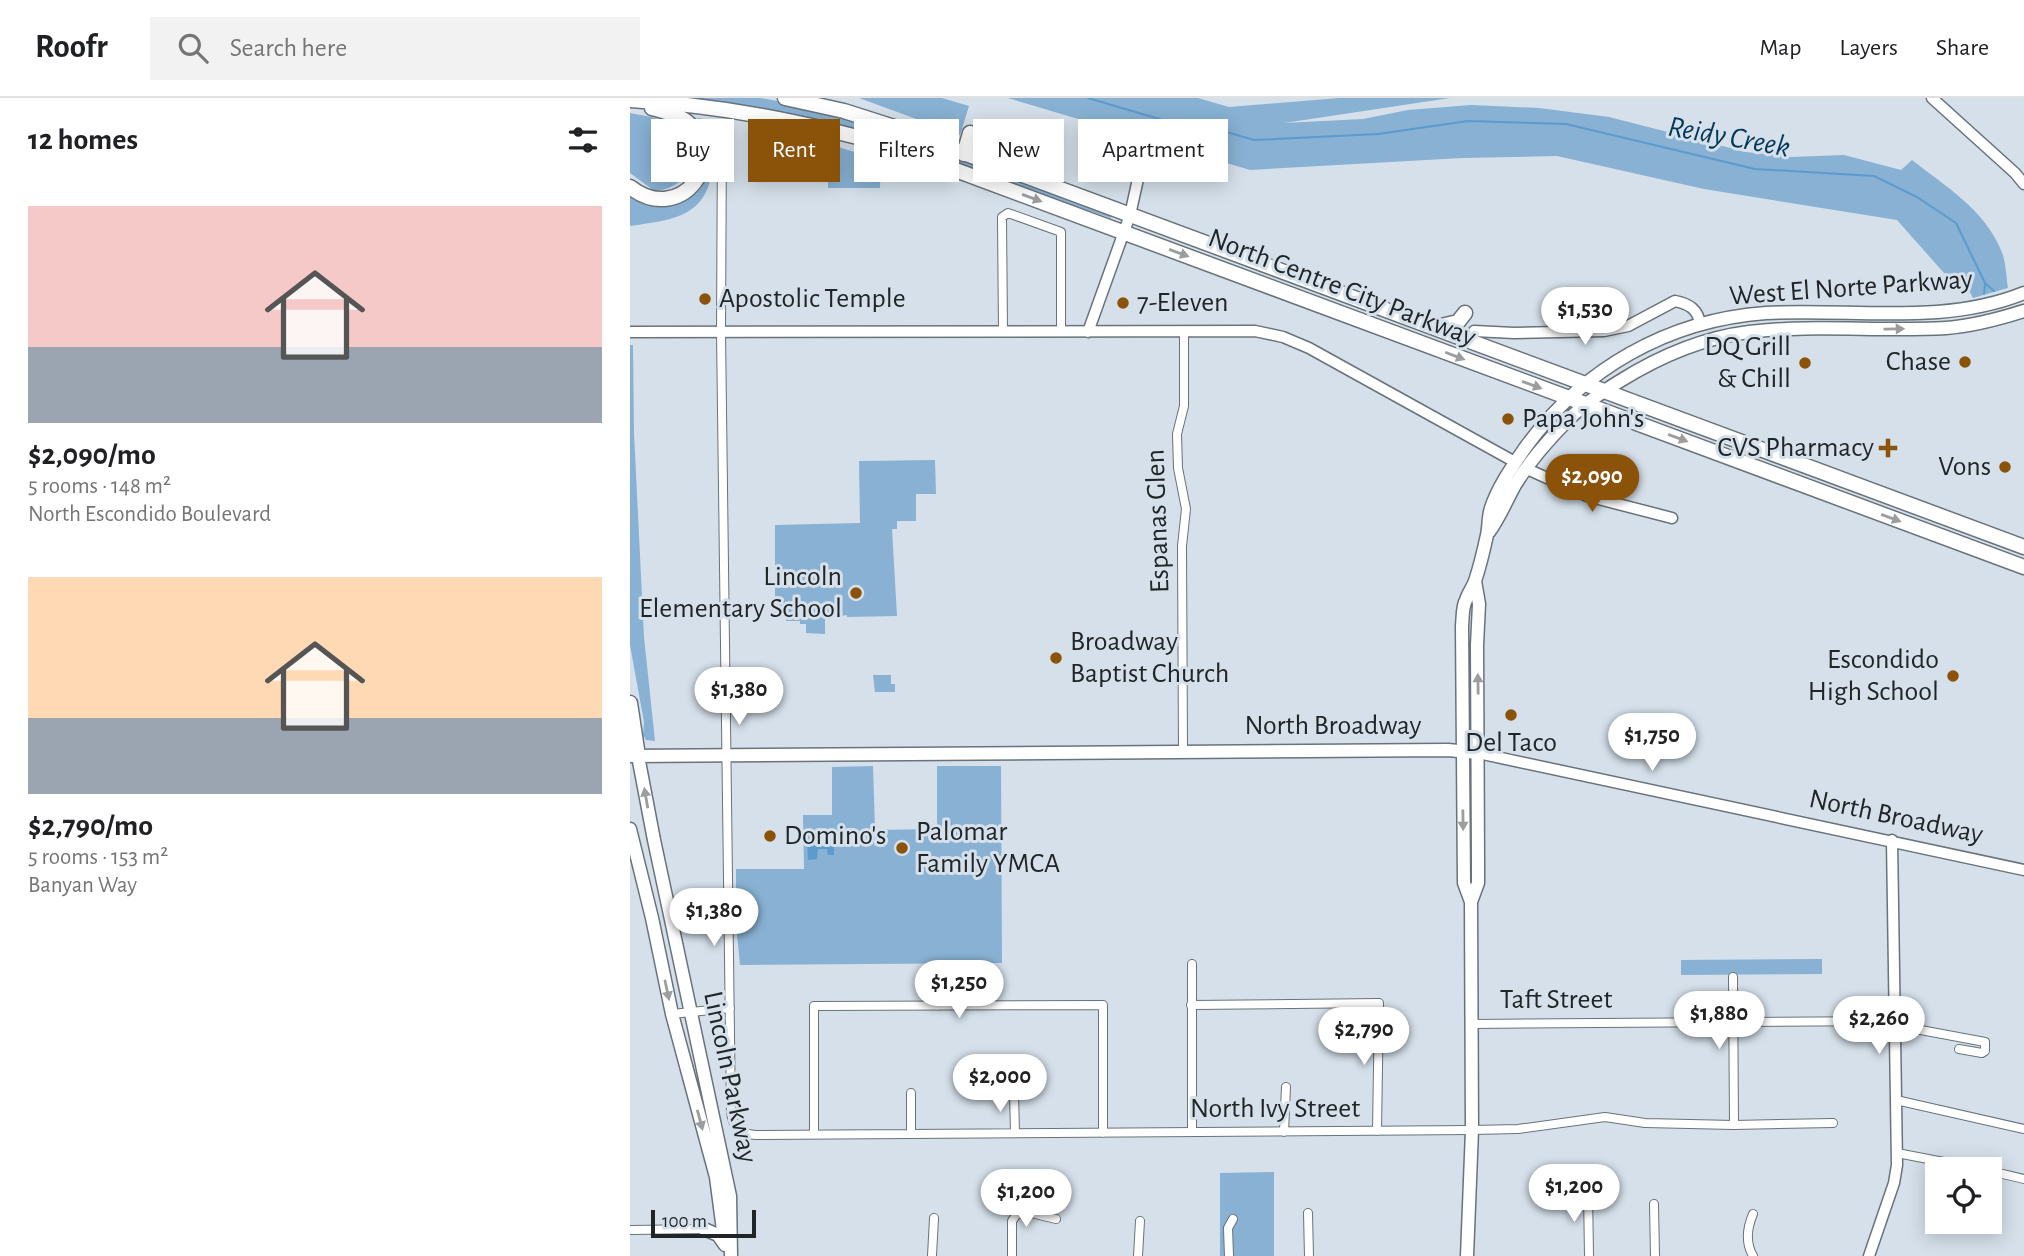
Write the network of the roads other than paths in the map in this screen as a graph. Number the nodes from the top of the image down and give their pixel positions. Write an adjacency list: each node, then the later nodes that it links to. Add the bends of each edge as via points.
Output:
1 (785, 98): 5 (highway, North Centre City Parkway)
2 (806, 98): 5 (highway)
3 (1932, 98): 10 (street)
4 (630, 101): 11 (highway, via 687,121 700,138 704,153 699,175 682,194 658,201); 13 (highway, North Centre City Parkway, one-way to 13, via 713,107 827,128 891,146)
5 (844, 111): 7 (highway, North Centre City Parkway)
6 (970, 133): 7 (highway)
7 (964, 154): 12 (highway, North Centre City Parkway)
8 (722, 182): 21 (street)
9 (1137, 182): 12 (street)
10 (2024, 184)
11 (630, 187)
12 (1129, 215): 13 (street); 18 (highway, North Centre City Parkway, via 1348,297)
13 (1124, 232): 24 (street); 28 (highway, North Centre City Parkway, one-way to 28)
14 (2024, 293): 17 (main road, West El Norte Parkway, via 1950,310 1765,313)
15 (2024, 311): 27 (main road, West El Norte Parkway, one-way to 15, via 1664,356 1727,336 1769,330 1949,328)
16 (1465, 313): 18 (highway, via 1458,322)
17 (1700, 324): 19 (street, via 1699,314 1689,304 1675,301 1628,326 1604,331); 26 (main road, West El Norte Parkway, via 1636,349)
18 (1442, 326): 19 (highway); 26 (highway, North Centre City Parkway)
19 (1474, 331)
20 (630, 332): 21 (street)
21 (721, 332): 22 (street); 42 (street)
22 (1003, 332): 23 (street); 23 (street, via 1002,217 1008,212 1061,232)
23 (1061, 332): 24 (street)
24 (1088, 332): 25 (street)
25 (1184, 332): 30 (street, via 1255,331 1283,337); 38 (street, Espanas Glen, via 1184,406 1177,434 1186,509 1182,545)
26 (1584, 383): 27 (highway, North Centre City Parkway); 28 (main road, West El Norte Parkway)
27 (1604, 391): 29 (main road, West El Norte Parkway); 34 (highway, North Centre City Parkway)
28 (1568, 398): 29 (highway, North Centre City Parkway); 30 (main road, West El Norte Parkway)
29 (1585, 404): 31 (main road, West El Norte Parkway); 35 (highway, North Centre City Parkway, one-way to 35)
30 (1515, 462): 33 (main road, West El Norte Parkway, via 1490,510)
31 (1527, 469): 32 (street, via 1587,496); 33 (main road, West El Norte Parkway)
32 (1672, 518)
33 (1488, 534): 36 (main road, West El Norte Parkway)
34 (2024, 547)
35 (2024, 567)
36 (1475, 581): 39 (main road, West El Norte Parkway, via 1464,602 1462,626); 40 (main road, West El Norte Parkway, one-way to 36, via 1479,604)
37 (630, 703): 41 (highway, Lincoln Parkway)
38 (1183, 751): 39 (main road, North Broadway); 42 (main road, North Broadway)
39 (1463, 751): 40 (main road, North Broadway); 46 (main road, West El Norte Parkway, one-way to 46, via 1464,883)
40 (1478, 753): 44 (street, North Broadway); 46 (main road, West El Norte Parkway, via 1478,883)
41 (634, 756): 42 (main road, North Broadway); 53 (main road, Lincoln Parkway, one-way to 41)
42 (725, 756): 52 (street)
43 (630, 829): 54 (main road, Lincoln Parkway, one-way to 54)
44 (1892, 840): 45 (street, North Broadway); 56 (street)
45 (2024, 870)
46 (1471, 902): 57 (main road)
47 (1192, 964): 50 (street)
48 (937, 967): 51 (street)
49 (1733, 977): 55 (street)
50 (1191, 1005): 67 (street, via 1379,1003); 68 (street)
51 (937, 1006): 71 (street, via 1103,1005); 72 (street, via 814,1006)
52 (730, 1008): 53 (street); 72 (street, North Ivy Street, via 733,1125 742,1133)
53 (691, 1012): 54 (street); 88 (main road, Lincoln Parkway, via 730,1196)
54 (671, 1014): 88 (main road, Lincoln Parkway, one-way to 88, via 716,1177)
55 (1734, 1022): 56 (street, Taft Street); 57 (street, Taft Street); 64 (street)
56 (1894, 1023): 58 (street, Taft Street, via 1985,1042 1982,1053); 62 (street)
57 (1471, 1024): 66 (main road)
58 (1959, 1049)
59 (1286, 1087): 69 (street)
60 (911, 1093): 73 (street)
61 (1014, 1093): 70 (street)
62 (1896, 1100): 65 (street); 74 (street)
63 (1833, 1123): 64 (street, North Ivy Street)
64 (1734, 1125): 66 (street, North Ivy Street, via 1644,1123 1605,1117)
65 (2024, 1129)
66 (1472, 1130): 67 (street, North Ivy Street); 94 (main road)
67 (1377, 1131): 69 (street, North Ivy Street)
68 (1192, 1132): 69 (street, North Ivy Street); 71 (street, North Ivy Street)
69 (1284, 1132)
70 (1016, 1133): 71 (street, North Ivy Street); 73 (street, North Ivy Street)
71 (1103, 1133)
72 (814, 1134): 73 (street, North Ivy Street)
73 (911, 1134)
74 (1897, 1153): 75 (street); 98 (street, via 1894,1183)
75 (1925, 1158)
76 (2002, 1174): 77 (street)
77 (2024, 1179)
78 (1588, 1192): 95 (street)
79 (1654, 1204): 96 (street)
80 (1308, 1213): 93 (street)
81 (1753, 1214): 97 (street, via 1747,1241)
82 (934, 1217): 89 (street)
83 (1056, 1219): 90 (street, via 1017,1214 1012,1221)
84 (1233, 1219): 92 (street, via 1228,1228)
85 (1140, 1220): 91 (street)
86 (704, 1229): 87 (street); 88 (main road, via 718,1234)
87 (630, 1230)
88 (727, 1252)
89 (932, 1256)
90 (1012, 1256)
91 (1138, 1256)
92 (1229, 1256)
93 (1308, 1256)
94 (1467, 1256)
95 (1589, 1256)
96 (1655, 1256)
97 (1753, 1256)
98 (1869, 1256)

